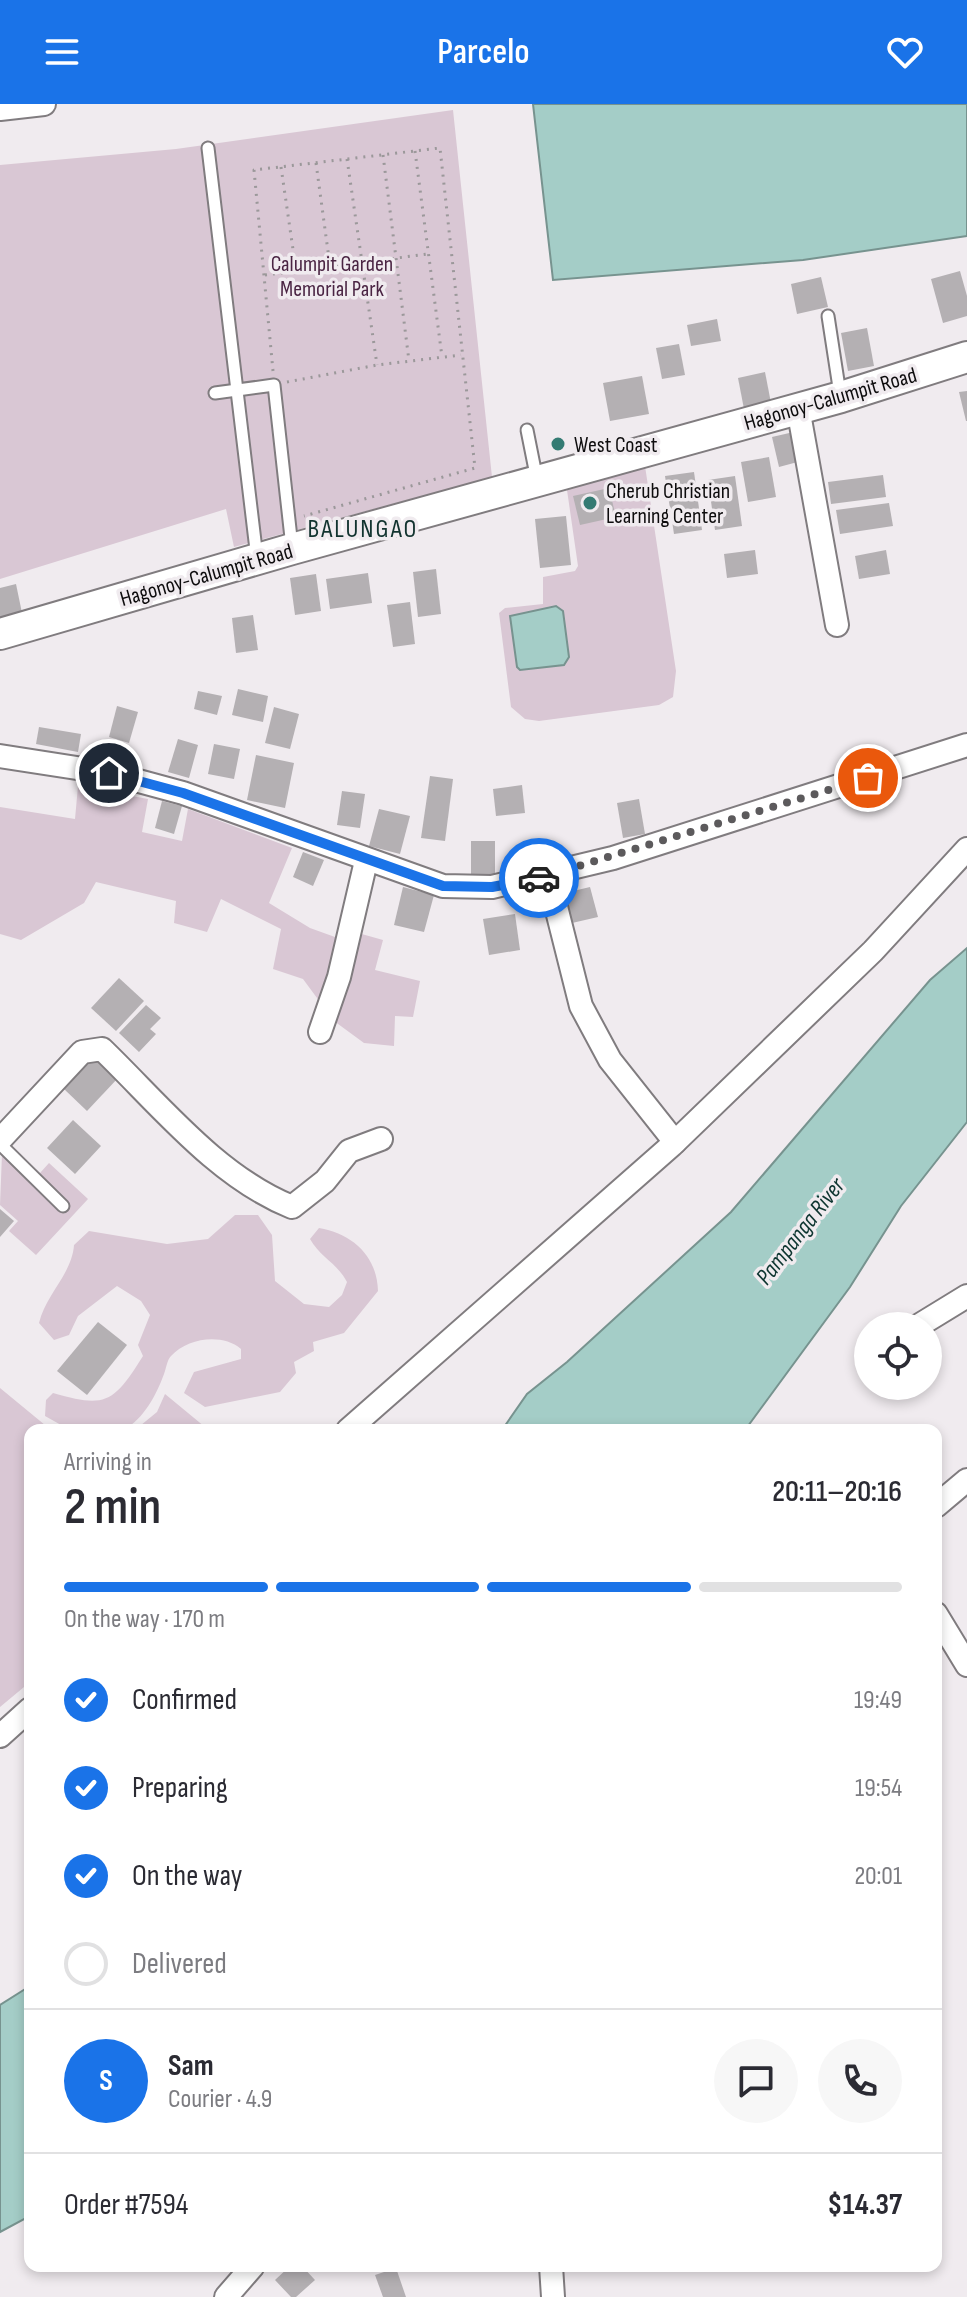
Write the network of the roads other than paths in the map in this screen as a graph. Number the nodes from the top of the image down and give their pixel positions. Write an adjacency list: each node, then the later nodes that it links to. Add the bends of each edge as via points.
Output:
1 (44, 104): 2 (street)
2 (0, 109)
3 (208, 148): 6 (lane)
4 (828, 316): 8 (lane)
5 (967, 357): 8 (main road, Hagonoy-Calumpit Road)
6 (238, 389): 7 (lane); 12 (lane, via 274,385); 13 (lane)
7 (215, 393)
8 (841, 397): 9 (main road, Hagonoy-Calumpit Road)
9 (798, 408): 11 (main road, Hagonoy-Calumpit Road); 14 (street)
10 (527, 430): 11 (lane)
11 (537, 481): 12 (main road, Hagonoy-Calumpit Road)
12 (290, 535): 13 (main road, Hagonoy-Calumpit Road)
13 (257, 559): 15 (main road, Hagonoy-Calumpit Road)
14 (837, 625)
15 (0, 634)
16 (967, 745): 20 (street)
17 (0, 756): 19 (street, via 109,773 183,793)
18 (967, 849): 24 (street, via 873,951)
19 (366, 861): 20 (street, via 443,886 492,887); 21 (street, via 339,977)
20 (548, 875): 24 (street, via 581,1006 610,1060)
21 (320, 1032)
22 (381, 1139): 23 (street, via 349,1151 325,1181 292,1207 226,1168 102,1049 82,1052)
23 (0, 1142): 25 (lane)
24 (675, 1142): 28 (street)
25 (63, 1206)
26 (967, 1296): 27 (street)
27 (941, 1312)
28 (355, 1424)
29 (967, 1480): 30 (street)
30 (942, 1501)
31 (942, 1624): 32 (street)
32 (967, 1665)
33 (24, 1714): 34 (street)
34 (0, 1736)
35 (248, 2272): 37 (street)
36 (551, 2272): 38 (street)
37 (226, 2297)
38 (553, 2297)

